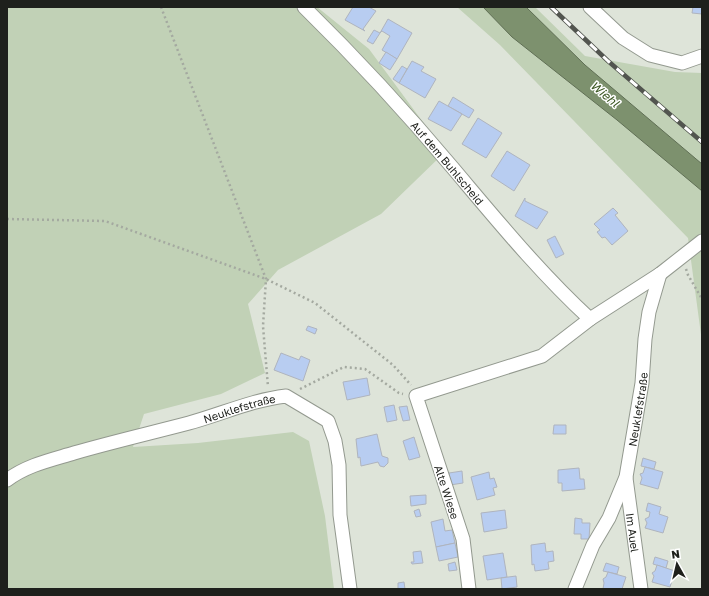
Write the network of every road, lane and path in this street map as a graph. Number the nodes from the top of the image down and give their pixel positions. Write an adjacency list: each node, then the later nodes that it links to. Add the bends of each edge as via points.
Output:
1 (161, 7): 9 (path)
2 (304, 7): 11 (street, Auf dem Buhlscheid, via 354,56 512,238 566,297)
3 (590, 7): 4 (street, via 623,38 650,55 682,63)
4 (702, 56)
5 (7, 218): 9 (path, via 105,221)
6 (702, 240): 7 (street)
7 (684, 257): 8 (street); 10 (path, via 688,275)
8 (660, 274): 11 (street); 15 (street, Neuklefstraße, via 649,312 642,384)
9 (266, 279): 13 (path, via 315,303 364,340 393,365 410,384); 14 (path, via 263,326)
10 (702, 299)
11 (590, 319): 13 (street, via 542,356)
12 (286, 396): 13 (path, via 344,366 365,369 399,393); 14 (street, Neuklefstraße); 17 (street, Neuklefstraße, via 328,421 335,441 339,465 340,515)
13 (416, 396): 18 (street, Alte Wiese, via 463,539)
14 (268, 398): 16 (street, Neuklefstraße, via 190,423 50,460 20,471)
15 (626, 476): 19 (street, Neuklefstraße, via 610,518 593,545); 20 (street, Im Auel)
16 (7, 480)
17 (350, 589)
18 (469, 589)
19 (575, 589)
20 (641, 589)

